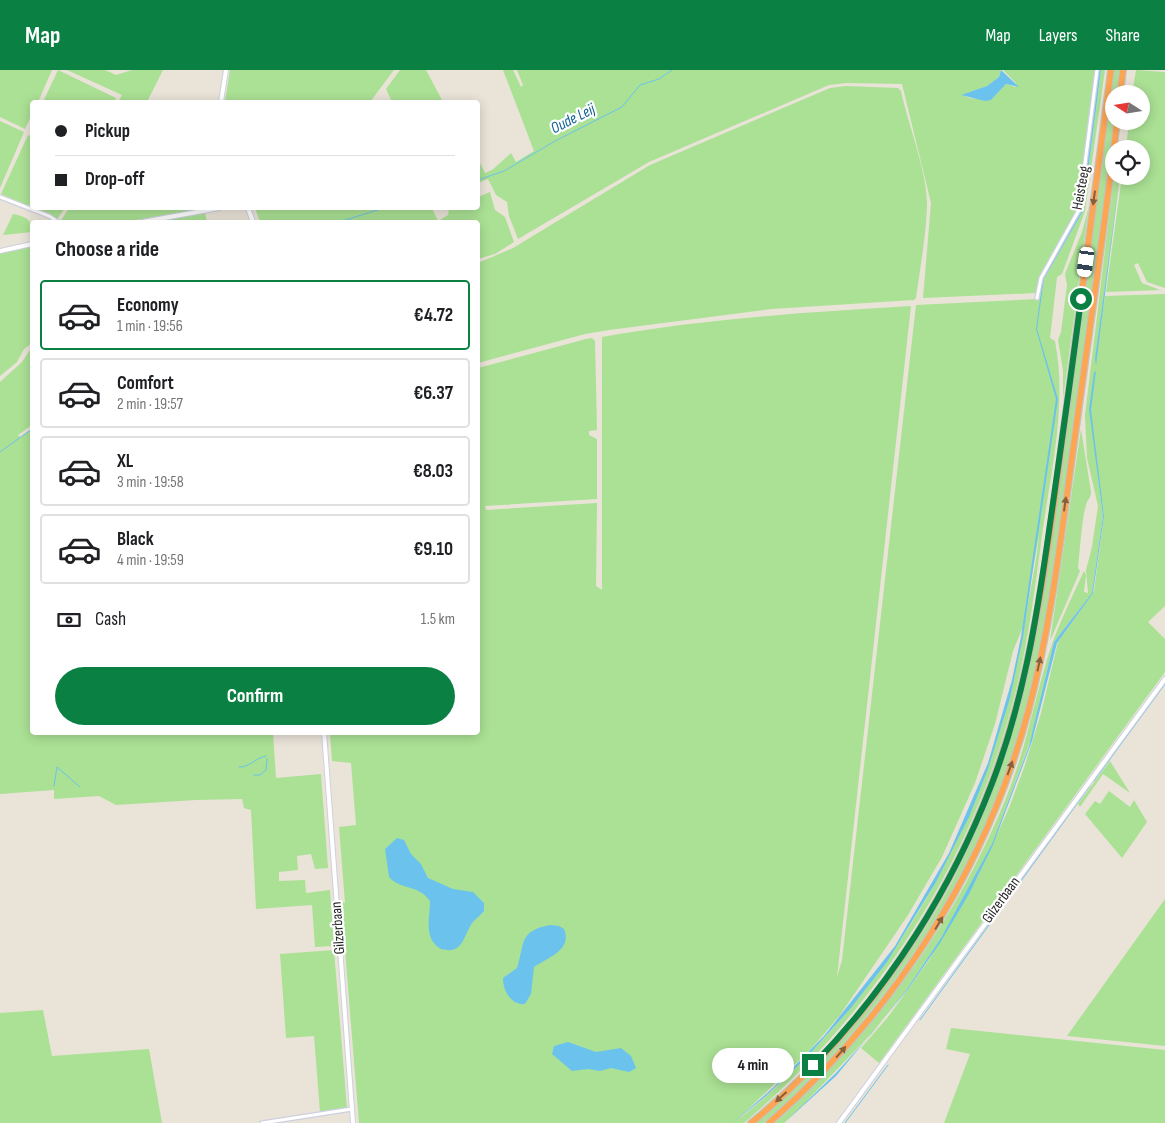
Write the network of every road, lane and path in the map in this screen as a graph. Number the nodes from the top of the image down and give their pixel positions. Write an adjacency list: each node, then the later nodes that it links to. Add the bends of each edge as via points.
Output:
1 (226, 70): 6 (street)
2 (1097, 70): 16 (street, Heisteeg, via 1079,210 1041,278)
3 (1111, 70): 22 (highway, one-way to 22, via 1040,597 1016,707 992,785 944,888 894,968 822,1056)
4 (1123, 70): 5 (highway)
5 (1121, 85)
6 (220, 100)
7 (1116, 130): 23 (highway, one-way to 7, via 831,1064 905,975 968,871 1011,766 1028,712 1048,621)
8 (0, 197): 9 (street)
9 (30, 209)
10 (34, 210): 12 (street)
11 (208, 210): 13 (street)
12 (55, 220)
13 (153, 220)
14 (30, 244): 15 (street)
15 (0, 250)
16 (1037, 298)
17 (1165, 679): 24 (street, Gilzerbaan)
18 (324, 735): 19 (street, Gilzerbaan)
19 (352, 1109): 20 (street); 21 (street, Gilzerbaan)
20 (262, 1123)
21 (352, 1123)
22 (751, 1123)
23 (769, 1123)
24 (839, 1123)

